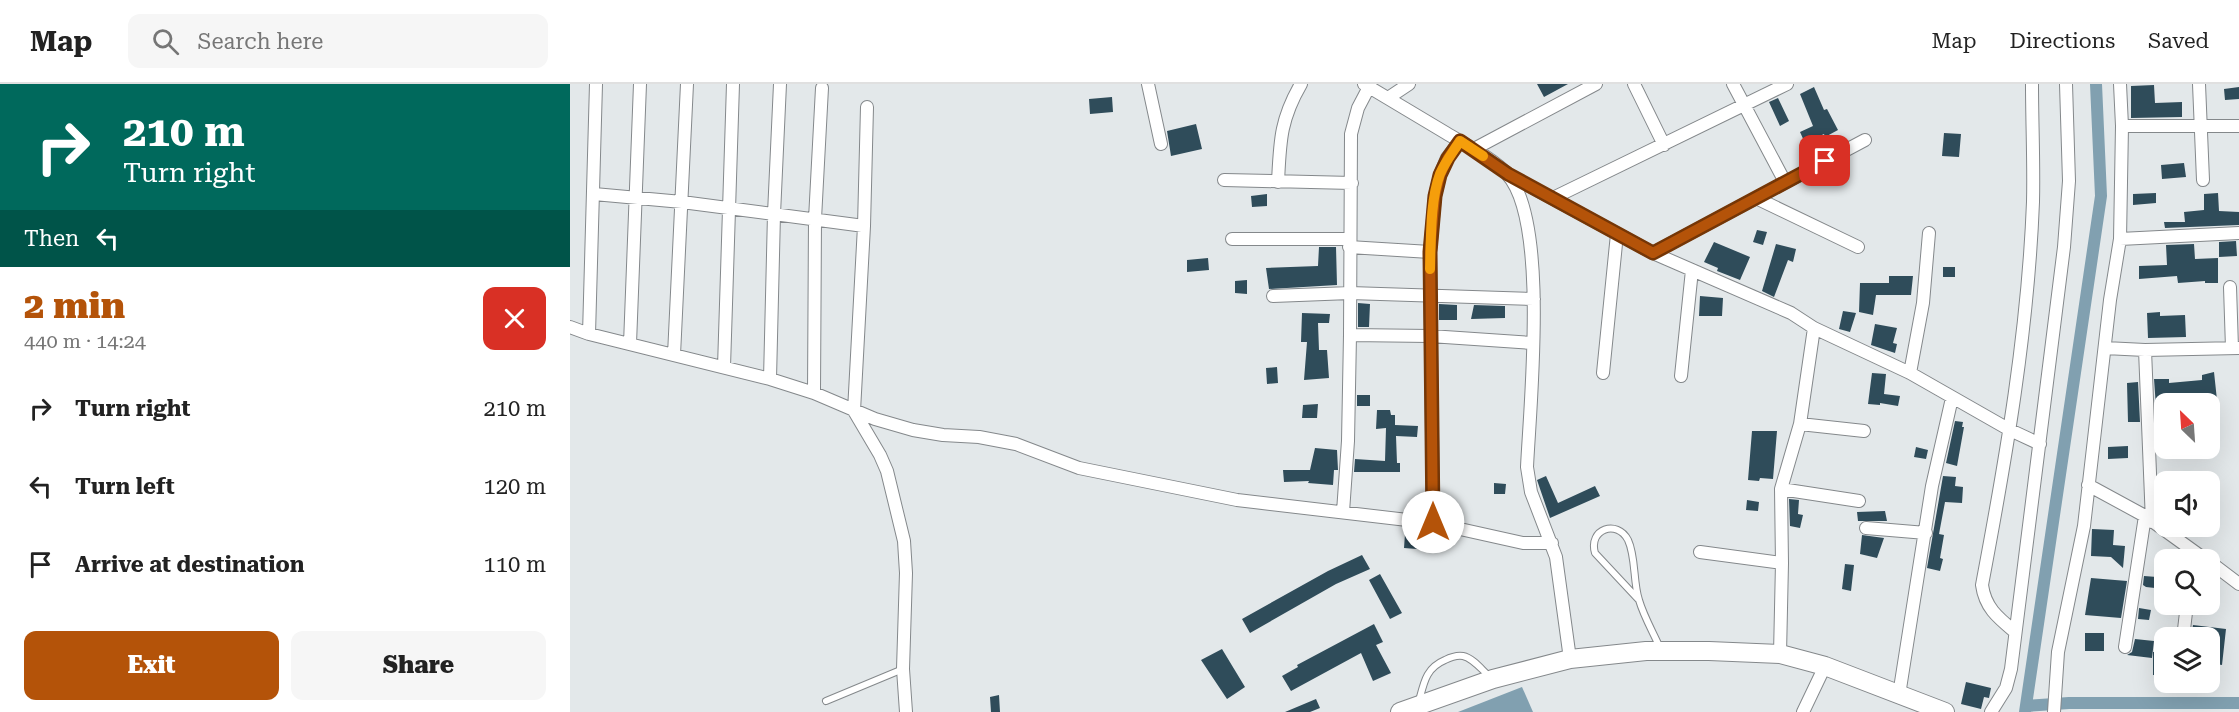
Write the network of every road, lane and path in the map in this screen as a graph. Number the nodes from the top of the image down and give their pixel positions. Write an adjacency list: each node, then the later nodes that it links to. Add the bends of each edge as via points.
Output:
1 (596, 84): 36 (street)
2 (640, 84): 37 (street)
3 (687, 84): 40 (street)
4 (733, 84): 41 (street)
5 (780, 84): 42 (street)
6 (1148, 84): 27 (street)
7 (1301, 84): 33 (street, via 1281,127)
8 (1409, 84): 19 (street)
9 (1596, 84): 29 (street)
10 (1634, 84): 28 (street)
11 (1733, 84): 20 (street)
12 (1787, 84): 20 (street)
13 (2032, 84): 80 (street, via 2033,201)
14 (2066, 84): 82 (street, via 2069,181)
15 (2120, 84): 23 (street)
16 (2199, 84): 22 (street)
17 (1366, 86): 19 (street); 35 (street, via 1351,134)
18 (822, 88): 43 (street)
19 (1388, 98): 26 (street)
20 (1743, 105): 28 (street); 34 (street)
21 (867, 107): 44 (street)
22 (2199, 125): 23 (street); 24 (street); 32 (street)
23 (2122, 126): 49 (street)
24 (2239, 126)
25 (1865, 140): 34 (street)
26 (1460, 141): 29 (street); 52 (street, via 1440,175)
27 (1161, 144)
28 (1664, 145): 38 (street)
29 (1473, 149): 30 (street)
30 (1508, 174): 38 (street); 59 (street, via 1528,221)
31 (1224, 180): 33 (street)
32 (2203, 180)
33 (1278, 182): 35 (street)
34 (1785, 182): 39 (street)
35 (1352, 183): 50 (street)
36 (594, 194): 37 (street); 62 (street)
37 (636, 198): 40 (street); 66 (street)
38 (1553, 198): 47 (street)
39 (1756, 198): 51 (street); 53 (street)
40 (682, 202): 41 (street); 70 (street)
41 (728, 208): 42 (street); 71 (street)
42 (774, 213): 43 (street); 75 (street)
43 (814, 219): 44 (street); 76 (street)
44 (864, 225): 78 (street)
45 (1929, 233): 73 (street, via 1923,303)
46 (2239, 233): 49 (street)
47 (1617, 234): 53 (street); 72 (street)
48 (1232, 239): 50 (street)
49 (2120, 239): 67 (street)
50 (1349, 243): 52 (street); 56 (street)
51 (1858, 247)
52 (1430, 252): 57 (street)
53 (1653, 253): 54 (street)
54 (1692, 270): 61 (street, via 1791,313); 74 (street)
55 (2230, 287): 68 (street)
56 (1350, 293): 57 (street); 58 (street); 63 (street)
57 (1430, 295): 59 (street); 64 (street)
58 (1273, 296)
59 (1534, 299): 65 (street)
60 (570, 327): 62 (street)
61 (1814, 328): 73 (street); 79 (street)
62 (590, 334): 66 (street)
63 (1350, 335): 64 (street); 86 (street)
64 (1430, 336): 65 (street); 88 (street)
65 (1532, 343): 91 (street, via 1527,467 1531,492)
66 (630, 344): 70 (street)
67 (2105, 348): 69 (street); 83 (street)
68 (2235, 348): 69 (street)
69 (2145, 350): 87 (street)
70 (674, 355): 71 (street)
71 (724, 367): 75 (street)
72 (1603, 373)
73 (1910, 373): 77 (street)
74 (1681, 376)
75 (770, 379): 76 (street)
76 (814, 393): 78 (street)
77 (1953, 398): 80 (street); 90 (street, via 1932,486)
78 (854, 411): 86 (street, via 913,430 1016,444 1079,468 1237,500); 104 (street, via 887,471 904,541)
79 (1800, 424): 81 (street); 84 (street)
80 (2010, 430): 82 (street); 98 (street, via 1982,585 1988,607)
81 (1864, 431)
82 (2040, 444): 98 (street)
83 (2088, 485): 87 (street); 114 (street, via 2084,526 2058,652)
84 (1781, 489): 85 (street); 94 (street)
85 (1859, 501)
86 (1343, 512): 88 (street)
87 (2149, 519): 92 (street); 99 (street)
88 (1433, 522): 91 (street, via 1510,541)
89 (1866, 528): 90 (street)
90 (1926, 533): 106 (street)
91 (1552, 543): 102 (street)
92 (2185, 549)
93 (1700, 552): 94 (street)
94 (1782, 564): 101 (street)
95 (2220, 570): 96 (street)
96 (2239, 584)
97 (1638, 599): 97 (lane, via 1595,553 1594,540 1605,529 1618,530 1628,541); 100 (lane)
98 (2014, 631): 113 (street, via 2006,688)
99 (2125, 647)
100 (1662, 651): 101 (main road); 102 (main road)
101 (1780, 654): 103 (main road)
102 (1570, 659): 105 (main road)
103 (1825, 666): 106 (main road); 111 (street)
104 (903, 669): 107 (lane); 109 (street)
105 (1493, 679): 108 (main road); 108 (lane, via 1470,659 1453,656 1431,668)
106 (1899, 695): 112 (main road)
107 (826, 701)
108 (1418, 704): 110 (main road)
109 (906, 712)
110 (1400, 712)
111 (1803, 712)
112 (1945, 712)
113 (1991, 712)
114 (2054, 712)

